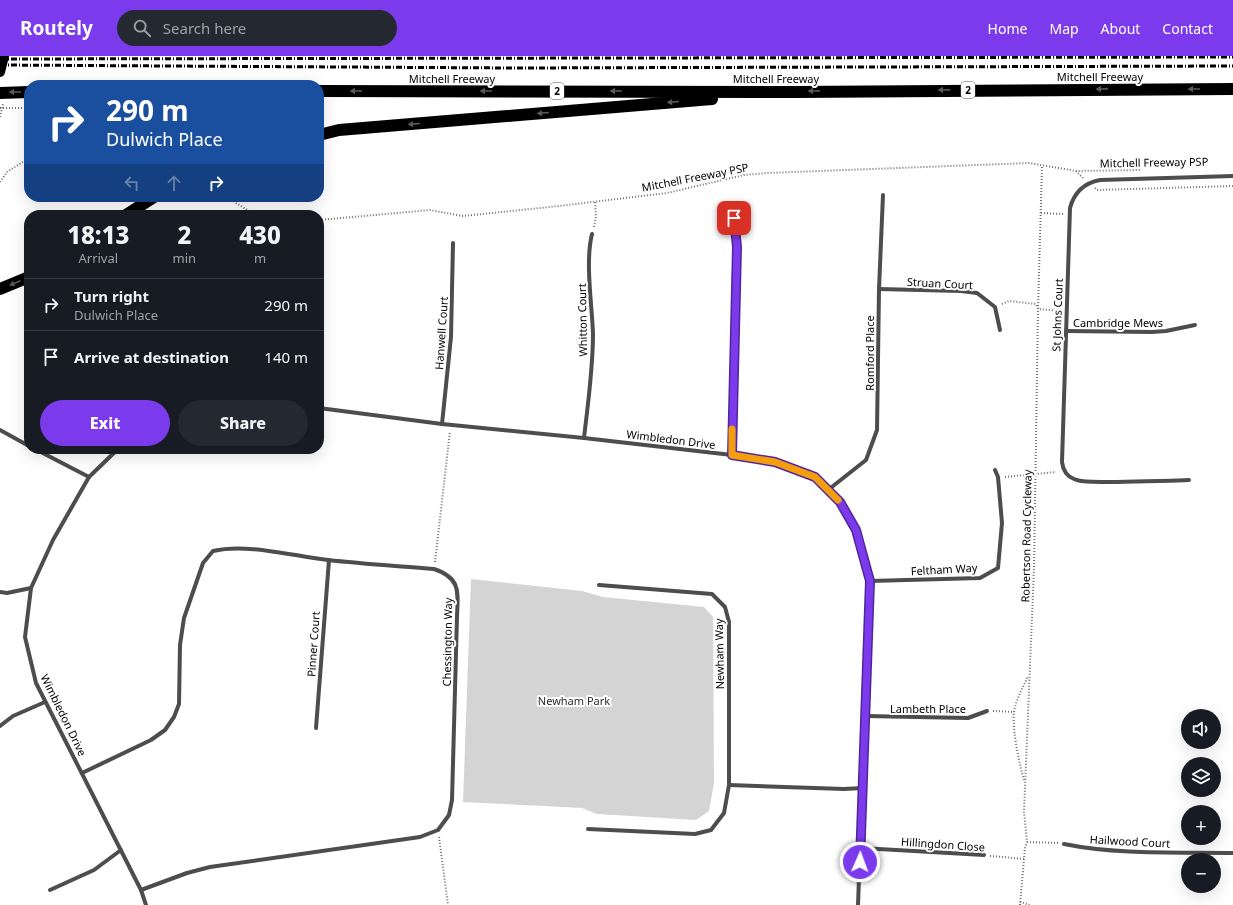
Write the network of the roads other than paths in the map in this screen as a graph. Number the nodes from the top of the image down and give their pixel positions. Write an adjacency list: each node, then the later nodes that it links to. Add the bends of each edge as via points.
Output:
1 (4, 56): 2 (main road)
2 (0, 72)
3 (1233, 89): 7 (highway, Mitchell Freeway / 2, one-way to 7)
4 (324, 91): 7 (highway, Mitchell Freeway / 2, one-way to 4)
5 (0, 92): 6 (highway, one-way to 5)
6 (24, 92)
7 (795, 92): 8 (highway, one-way to 8, via 338,130)
8 (324, 134)
9 (1233, 176): 21 (street, St Johns Court, via 1100,180 1088,184 1076,194 1069,214)
10 (883, 195): 18 (street, Romford Place)
11 (146, 202): 12 (highway)
12 (134, 210)
13 (734, 218): 29 (street, via 737,247)
14 (592, 234): 25 (street, Whitton Court, via 589,262 592,354)
15 (453, 243): 23 (street, Hanwell Court, via 451,337)
16 (24, 279): 17 (highway, one-way to 17)
17 (0, 289)
18 (879, 289): 20 (street, Struan Court, via 977,293 995,307); 33 (street, Romford Place, via 877,430 866,460)
19 (1195, 325): 21 (street, Cambridge Mews, via 1152,332)
20 (1000, 330)
21 (1066, 331): 32 (street, St Johns Court, via 1062,462 1064,471 1079,481)
22 (324, 409): 23 (street, Wimbledon Drive)
23 (442, 424): 25 (street, Wimbledon Drive)
24 (0, 430): 26 (street)
25 (584, 438): 29 (street, Wimbledon Drive)
26 (24, 443)
27 (45, 454): 31 (street)
28 (113, 454): 31 (street, Wimbledon Drive)
29 (732, 455): 33 (street, Wimbledon Drive, via 775,462 815,477)
30 (995, 470): 35 (street, Feltham Way, via 998,477 1002,523 998,568 980,578)
31 (89, 477): 37 (street, Wimbledon Drive, via 53,540)
32 (1189, 480)
33 (828, 490): 35 (street, Wimbledon Drive, via 840,502 856,530)
34 (329, 560): 43 (street, Pinner Court); 44 (street, Chessington Way, via 261,550 232,548 213,551 204,563 184,618 180,645 179,704 174,717 165,730 151,740); 54 (street, Chessington Way, via 434,569 450,576 456,586 458,594 452,800 449,815 438,830 420,837 210,867)
35 (870, 581): 41 (street, Wimbledon Drive)
36 (599, 585): 45 (street, Newham Way, via 712,594 726,607 729,622)
37 (31, 588): 38 (street); 39 (street, Wimbledon Drive, via 25,637 36,683)
38 (0, 592)
39 (45, 702): 42 (street, via 13,716); 44 (street, Wimbledon Drive)
40 (987, 711): 41 (street, Lambeth Place, via 968,718)
41 (866, 716): 46 (street, Wimbledon Drive)
42 (0, 726)
43 (316, 728)
44 (82, 774): 50 (street, Wimbledon Drive)
45 (729, 785): 46 (street); 47 (street, Newham Way, via 724,813 711,830 695,834)
46 (863, 788): 49 (street, Wimbledon Drive)
47 (588, 829)
48 (1064, 844): 51 (street, Hailwood Court, via 1084,848 1145,852)
49 (861, 848): 52 (street, Hillingdon Close); 56 (street, Wimbledon Drive)
50 (121, 850): 53 (street, via 94,870); 54 (street, Wimbledon Drive)
51 (1233, 853)
52 (984, 855)
53 (50, 890)
54 (141, 890): 55 (street, Wimbledon Drive)
55 (146, 905)
56 (858, 905)

